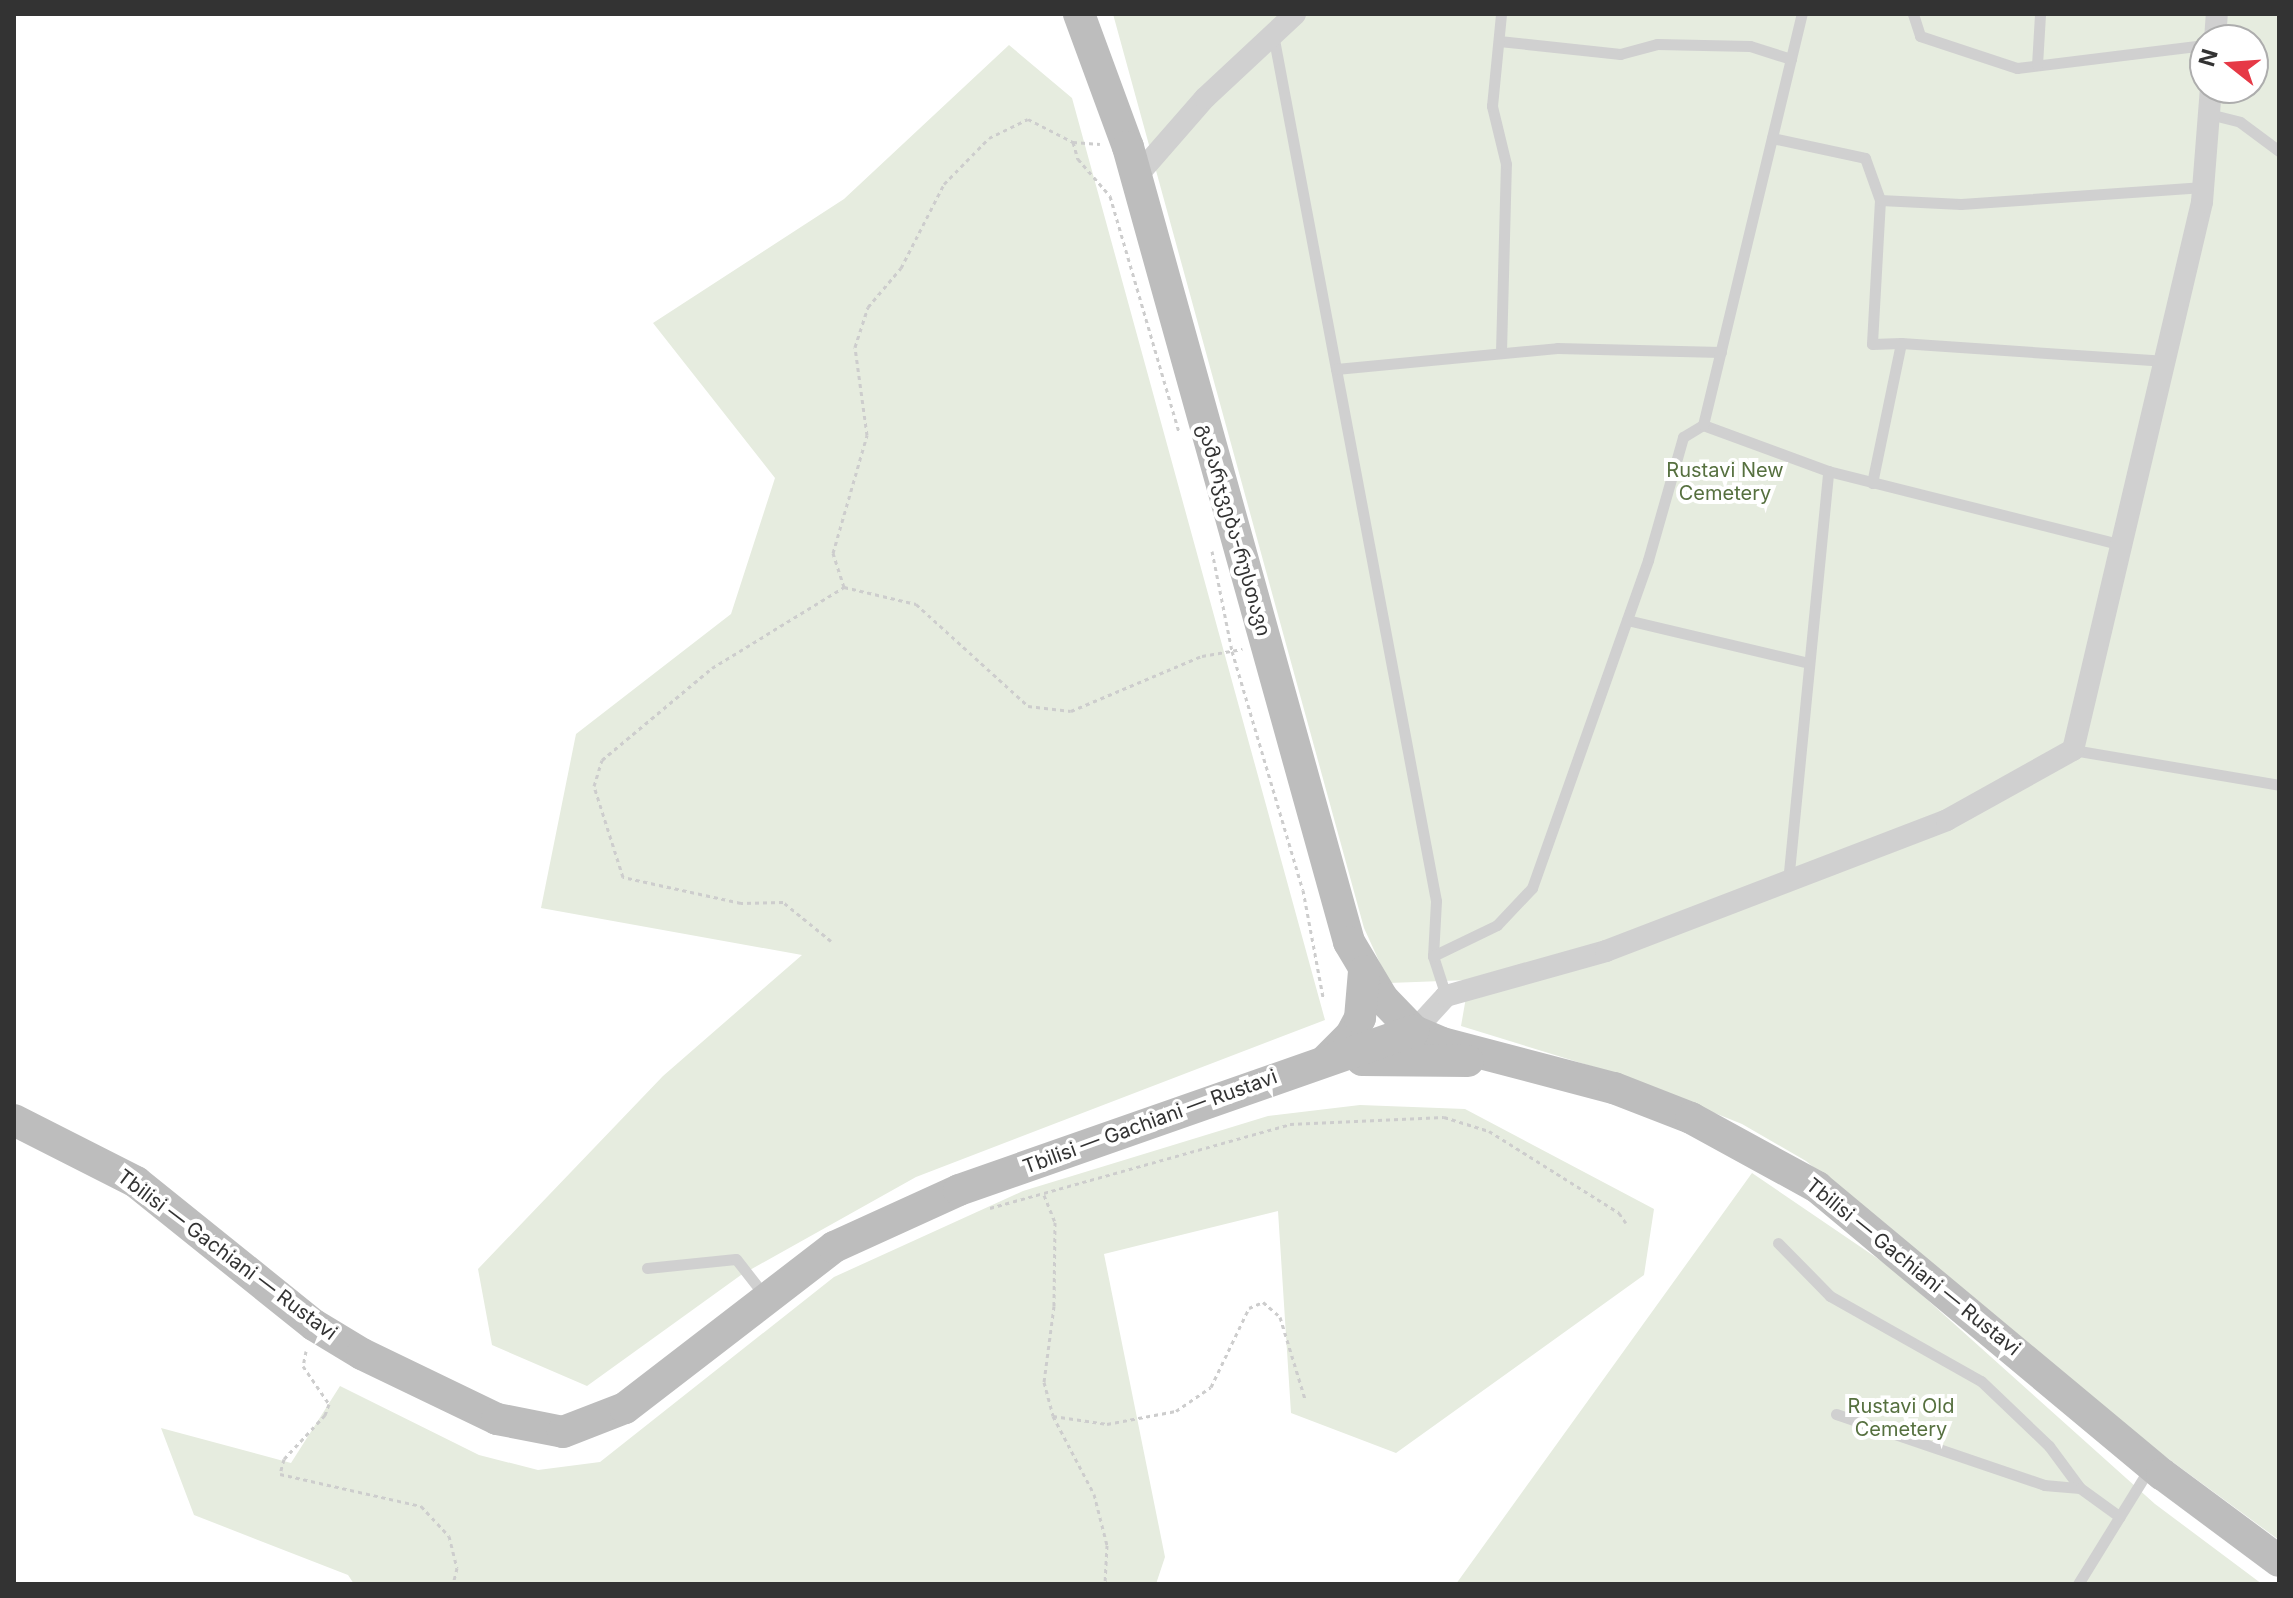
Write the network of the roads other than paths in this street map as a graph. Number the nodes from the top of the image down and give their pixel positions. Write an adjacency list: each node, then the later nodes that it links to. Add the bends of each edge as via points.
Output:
1 (1079, 14): 16 (main road, გამარჯვება-რუსთავი)
2 (1295, 14): 7 (street)
3 (1501, 14): 8 (lane)
4 (1802, 14): 10 (lane)
5 (1913, 14): 11 (lane, via 1920,36 2017,68)
6 (2040, 14): 11 (lane)
7 (1270, 22): 16 (street); 23 (lane)
8 (1499, 41): 10 (lane, via 1620,54 1657,44 1750,46); 20 (lane, via 1492,106 1506,164)
9 (2189, 47): 11 (lane)
10 (1791, 59): 14 (lane)
11 (2037, 65)
12 (2210, 104): 13 (street)
13 (2209, 114): 15 (lane, via 2240,122); 17 (street)
14 (1772, 138): 18 (lane, via 1865,158); 21 (lane)
15 (2279, 151)
16 (1132, 162): 34 (main road, გამარჯვება-რუსთავი, via 1349,942)
17 (2203, 187): 18 (lane, via 1961,204); 22 (street)
18 (1880, 200): 19 (lane, via 1872,344)
19 (1901, 343): 22 (lane); 26 (lane)
20 (1501, 352): 21 (lane); 23 (lane)
21 (1721, 352): 24 (lane)
22 (2166, 361): 27 (street)
23 (1336, 369): 33 (lane, via 1436,901)
24 (1703, 425): 25 (lane); 28 (lane, via 1683,437)
25 (1828, 471): 26 (lane); 29 (lane)
26 (1872, 483): 27 (lane)
27 (2122, 545): 30 (street)
28 (1627, 620): 29 (lane); 33 (lane, via 1532,888 1497,925)
29 (1809, 663): 32 (lane)
30 (2073, 750): 31 (lane); 32 (street, via 1947,820)
31 (2279, 785)
32 (1788, 882): 35 (street, via 1606,951)
33 (1433, 956): 35 (lane)
34 (1364, 971): 36 (main road, გამარჯვება-რუსთავი); 37 (main road, via 1360,1018)
35 (1446, 996): 36 (street)
36 (1414, 1031): 37 (main road, Tbilisi — Gachiani — Rustavi); 38 (main road, Tbilisi — Gachiani — Rustavi)
37 (1323, 1063): 38 (main road, via 1378,1059); 42 (main road, Tbilisi — Gachiani — Rustavi, via 959,1190 834,1247)
38 (1506, 1064): 44 (main road, Tbilisi — Gachiani — Rustavi, via 1614,1088 1691,1118 1817,1187)
39 (14, 1120): 42 (main road, Tbilisi — Gachiani — Rustavi, via 136,1182 314,1325 497,1419 563,1432 625,1408)
40 (1778, 1243): 45 (lane, via 1830,1296 1981,1381 2049,1446)
41 (647, 1268): 42 (lane, via 736,1259)
42 (765, 1297)
43 (1836, 1414): 45 (lane, via 2044,1485)
44 (2151, 1465): 46 (lane); 47 (main road, Tbilisi — Gachiani — Rustavi)
45 (2080, 1488): 46 (lane)
46 (2120, 1517): 48 (lane)
47 (2279, 1561)
48 (2078, 1584)

